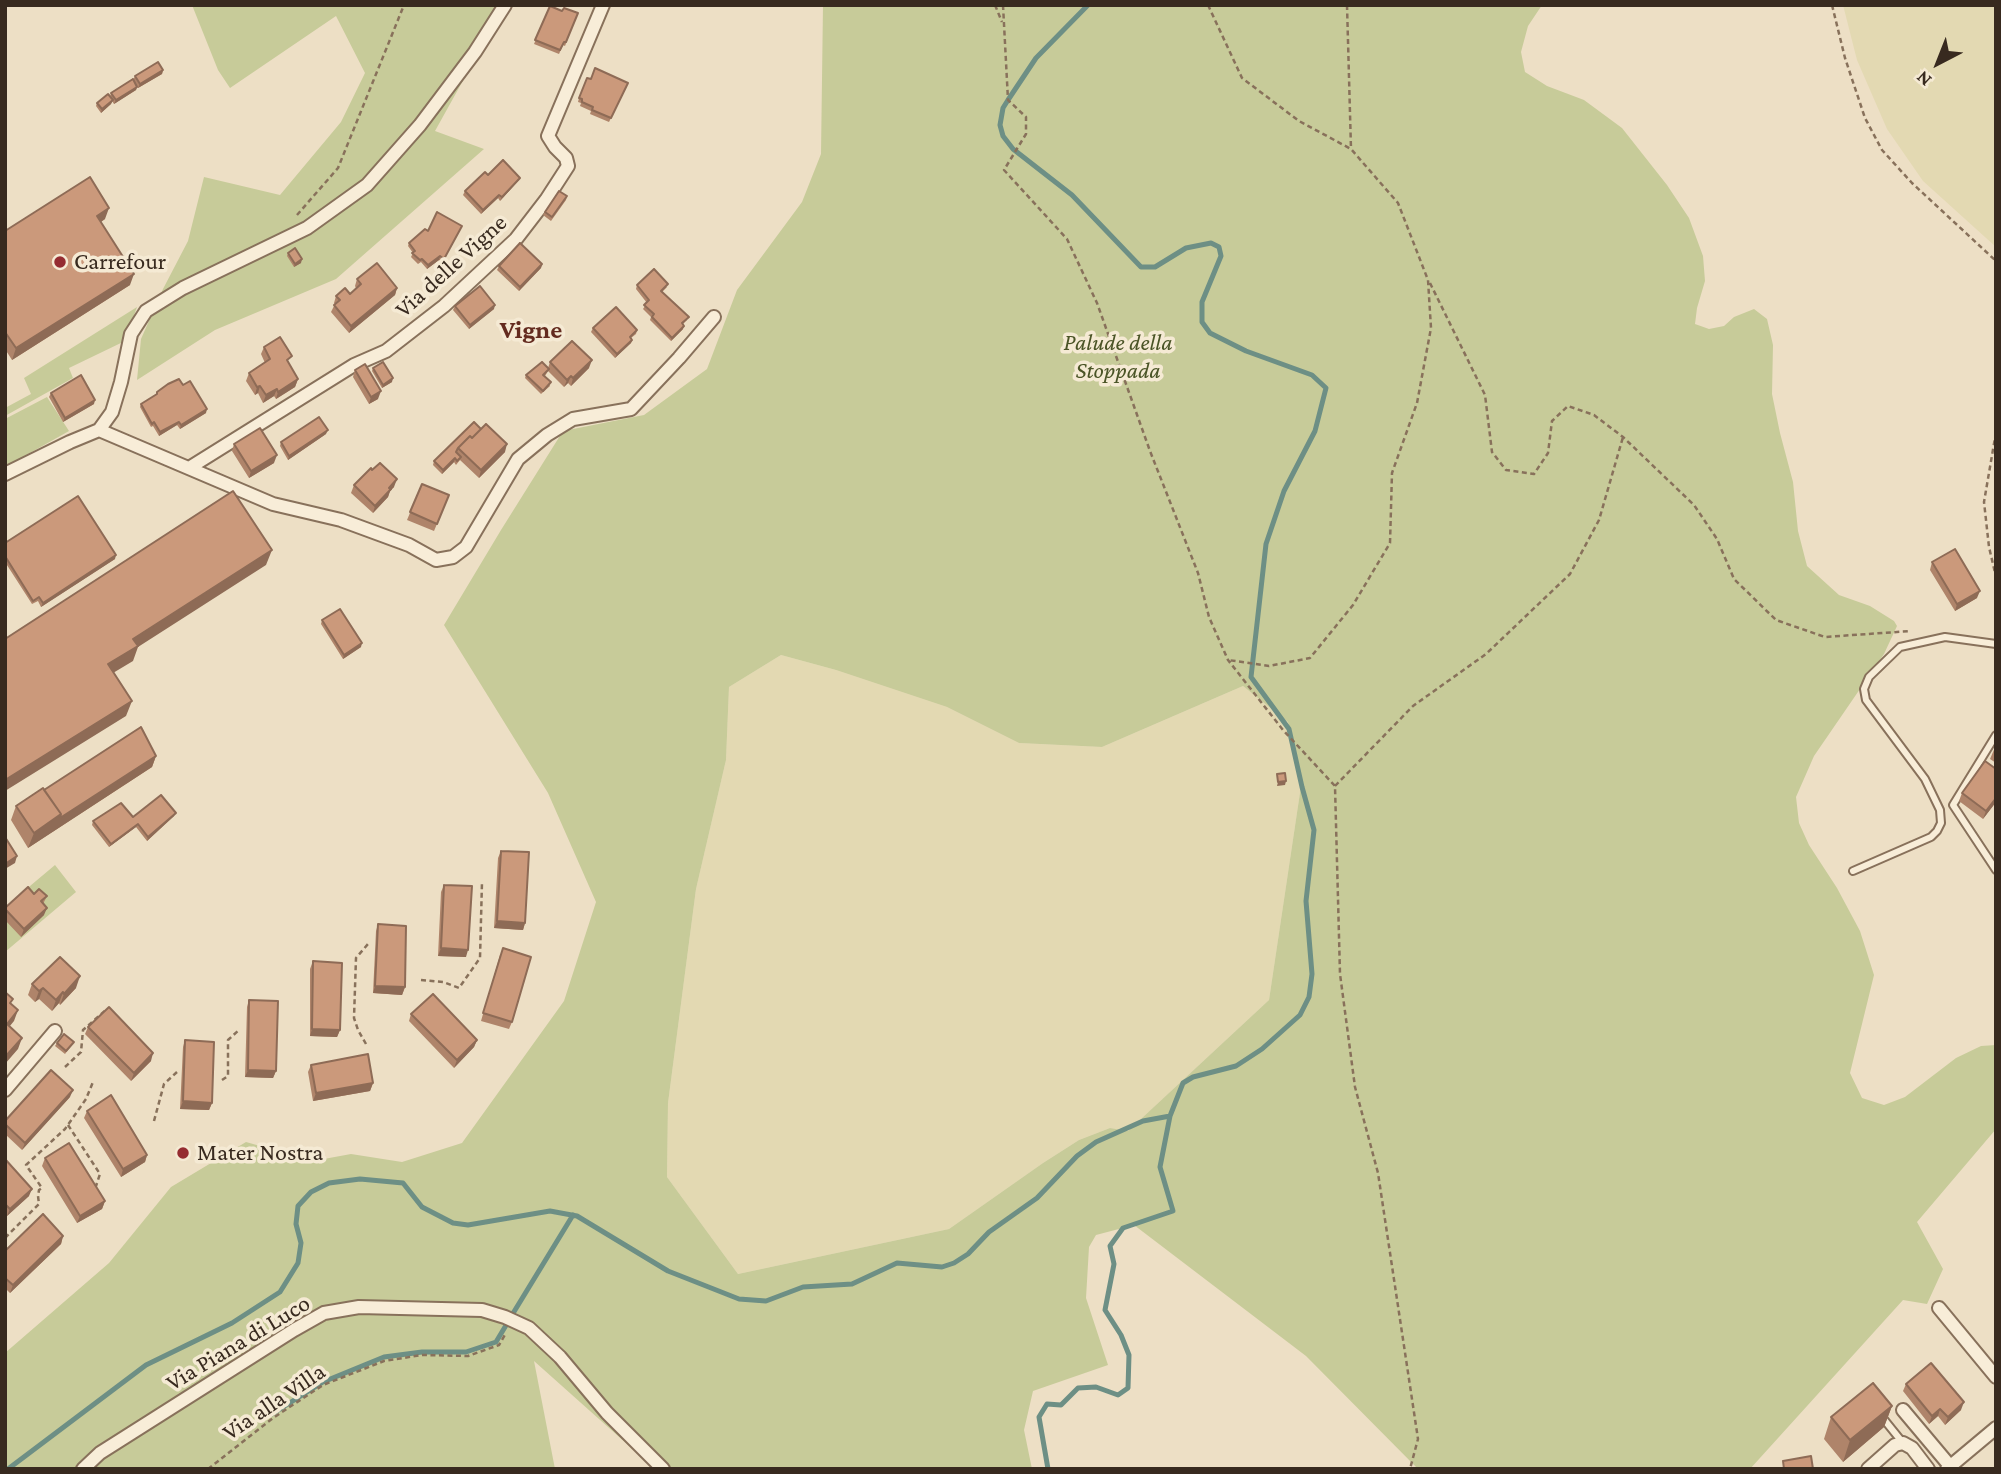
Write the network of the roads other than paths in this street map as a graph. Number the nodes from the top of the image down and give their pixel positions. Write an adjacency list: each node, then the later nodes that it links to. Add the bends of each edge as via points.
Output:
1 (505, 5): 4 (street, via 420,125 367,185 307,228 183,288 146,312 131,334 112,412)
2 (603, 5): 5 (street, Via delle Vigne, via 548,136 568,166 516,239 444,306 386,351 354,365)
3 (714, 317): 5 (street, via 631,409 573,419 518,459 466,547 453,557 436,560 341,520 272,504)
4 (99, 430): 5 (street); 6 (street)
5 (189, 468)
6 (5, 474)
7 (1996, 644): 10 (lane, via 1945,637 1900,647 1869,677 1866,700 1925,779 1940,810 1941,823 1931,837)
8 (1996, 735): 9 (lane, via 1953,805)
9 (1996, 870)
10 (1853, 871)
11 (55, 1031): 12 (street)
12 (5, 1090)
13 (1939, 1308): 14 (street)
14 (1996, 1377)
15 (1874, 1408): 18 (lane)
16 (1903, 1410): 19 (street)
17 (1996, 1428): 19 (street)
18 (1903, 1443): 22 (street); 23 (street)
19 (1949, 1467)
20 (83, 1469): 21 (street, Via Piana di Luco, via 100,1453 293,1331 324,1313 359,1307 482,1310 529,1328)
21 (663, 1469)
22 (1868, 1469)
23 (1928, 1469)

